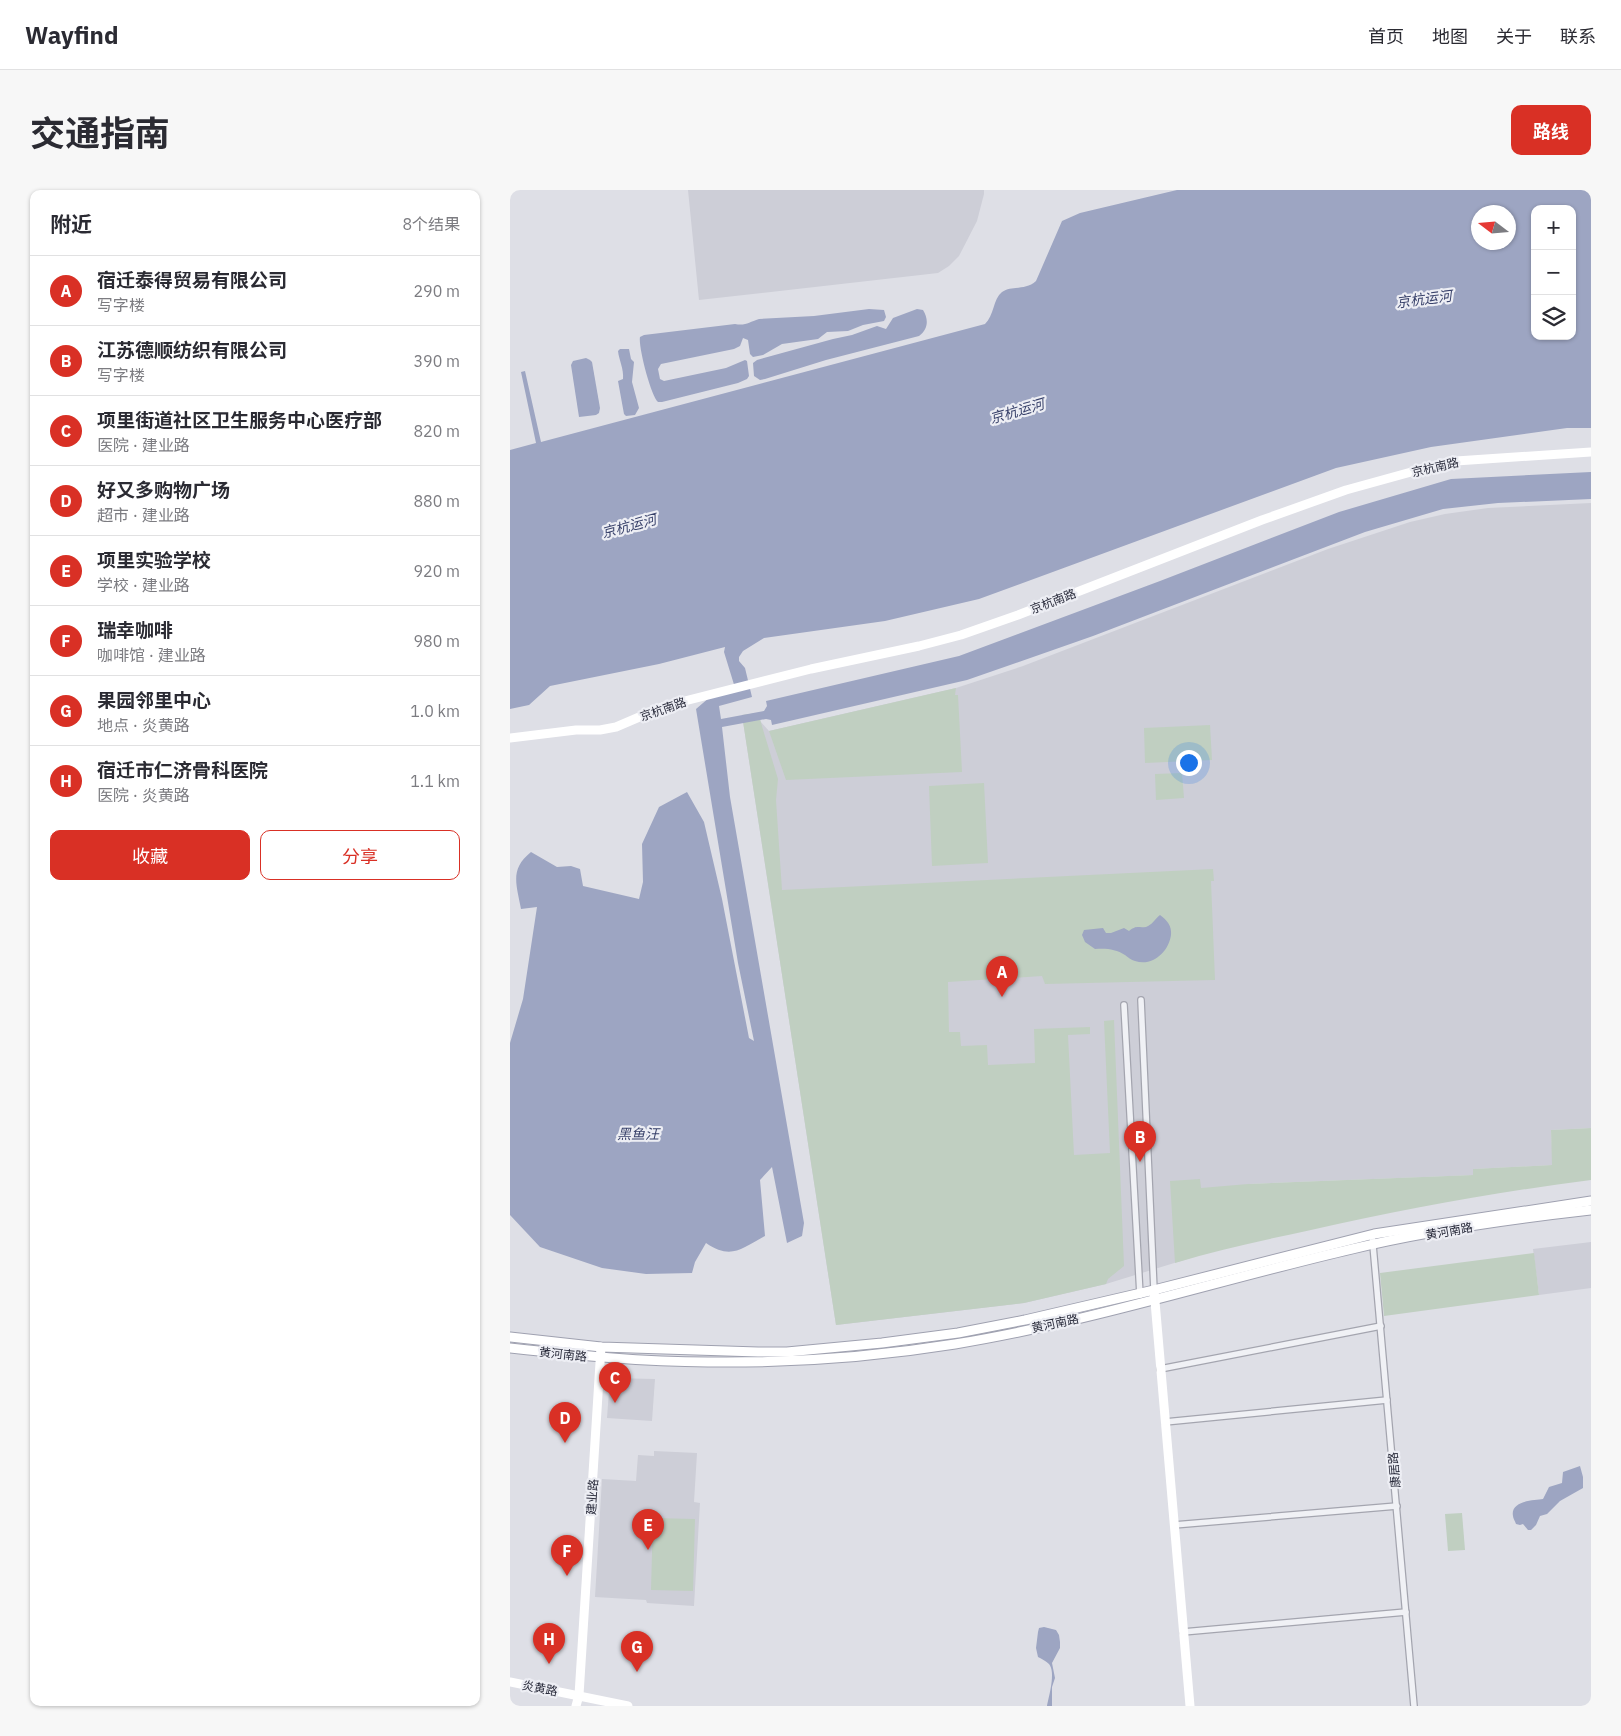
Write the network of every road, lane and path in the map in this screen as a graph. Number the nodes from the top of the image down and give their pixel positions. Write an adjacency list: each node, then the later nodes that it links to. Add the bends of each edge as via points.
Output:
1 (1591, 452): 2 (main road, 京杭南路, via 1456,461 1422,469 1346,490 962,635 665,706 616,727)
2 (510, 738)
3 (1141, 1000): 8 (street)
4 (1124, 1005): 9 (street)
5 (1591, 1201): 7 (main road, 黄河南路)
6 (1591, 1210): 7 (main road, 黄河南路)
7 (1373, 1239): 8 (main road, 黄河南路); 10 (main road, 黄河南路); 11 (street, 康居路)
8 (1154, 1290): 9 (main road, 黄河南路); 10 (main road)
9 (1141, 1298): 10 (main road, 黄河南路); 13 (main road, 黄河南路, via 977,1330 882,1343 778,1352); 15 (main road, 黄河南路, via 1074,1319 956,1344 854,1356 772,1362)
10 (1154, 1300): 16 (main road)
11 (1381, 1326): 16 (street); 17 (street, 康居路)
12 (510, 1337): 13 (main road, 黄河南路)
13 (601, 1347): 15 (main road, 建业路)
14 (510, 1348): 15 (main road, 黄河南路)
15 (600, 1357): 24 (main road, 建业路)
16 (1160, 1369): 18 (main road)
17 (1387, 1400): 18 (street); 19 (street, 康居路)
18 (1165, 1422): 20 (main road)
19 (1397, 1506): 20 (street); 21 (street, 康居路)
20 (1174, 1525): 22 (main road)
21 (1406, 1612): 22 (street); 28 (street, 康居路)
22 (1183, 1632): 27 (main road)
23 (510, 1682): 24 (main road, 炎黄路)
24 (579, 1696): 25 (main road, 建业路); 26 (main road, 炎黄路)
25 (576, 1706)
26 (628, 1706)
27 (1190, 1706)
28 (1414, 1706)

